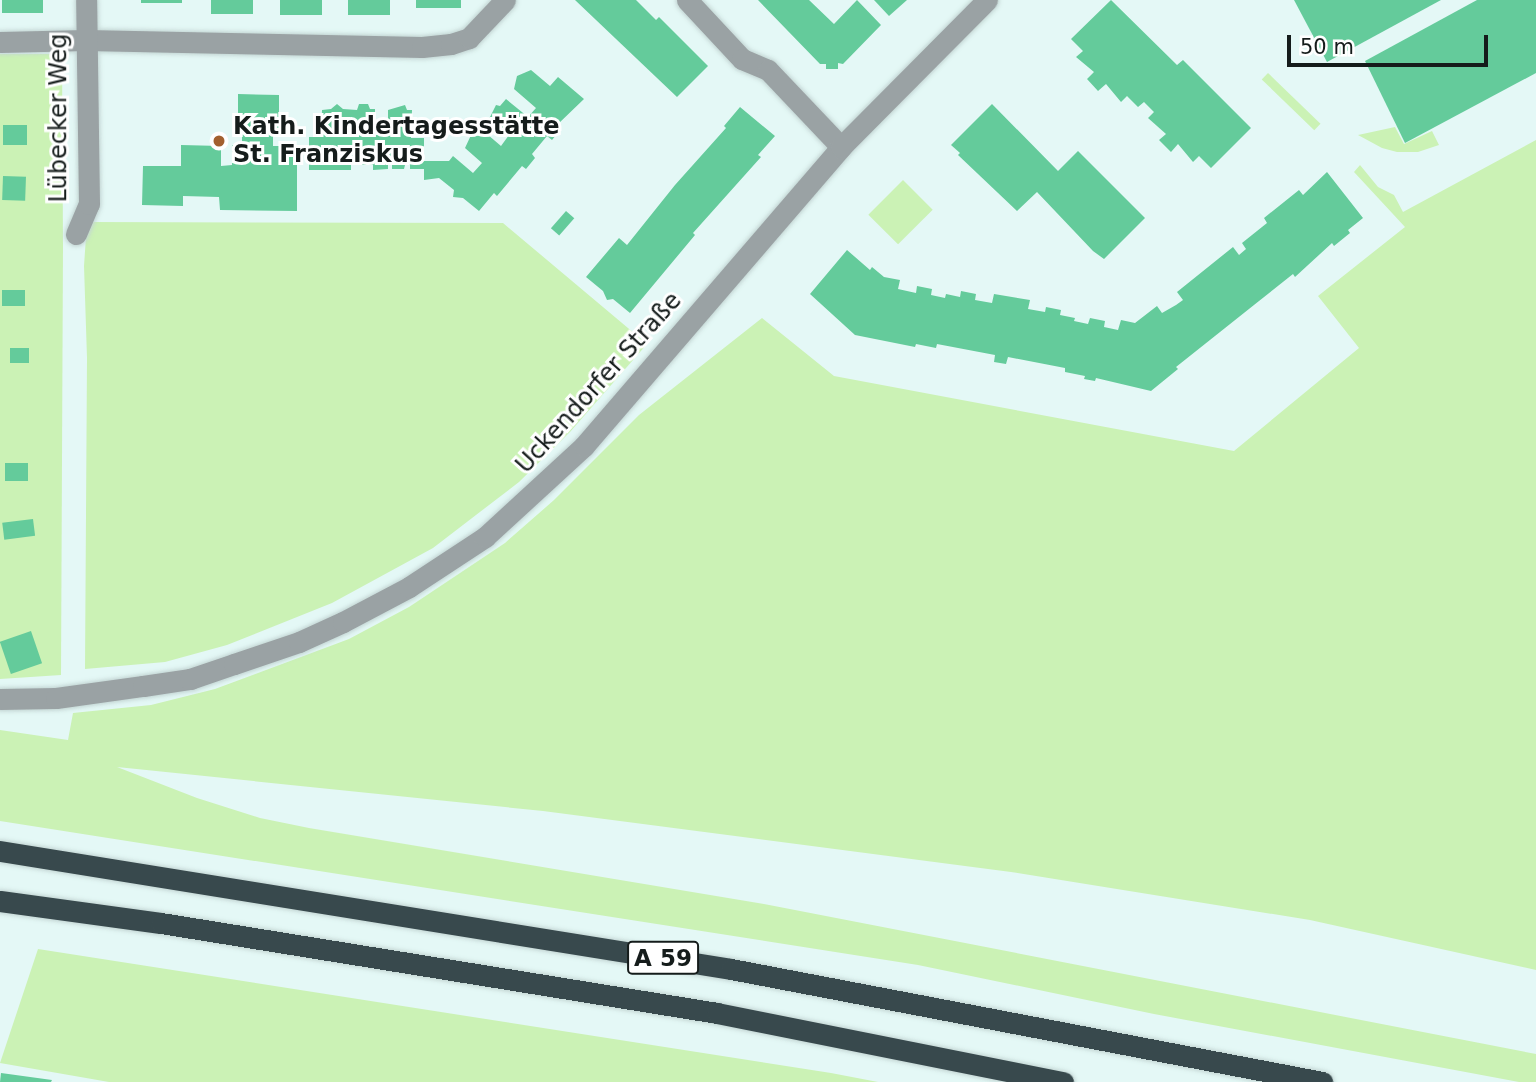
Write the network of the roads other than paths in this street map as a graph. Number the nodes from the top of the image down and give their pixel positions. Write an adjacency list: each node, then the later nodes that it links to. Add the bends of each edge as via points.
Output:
1 (86, 0): 5 (street, Lübecker Weg)
2 (505, 0): 5 (street, via 470,38 422,47)
3 (687, 0): 7 (street, via 742,59 768,70)
4 (987, 0): 7 (street, Uckendorfer Straße)
5 (86, 40): 6 (street); 8 (street, Lübecker Weg, via 89,204)
6 (0, 42)
7 (841, 147): 9 (street, Uckendorfer Straße, via 584,446 485,537 443,565 299,642 190,679 56,698)
8 (76, 234)
9 (0, 699)
10 (0, 851): 13 (highway, A 59, via 717,967)
11 (0, 901): 12 (highway, A 59, via 717,1013)
12 (1063, 1082)
13 (1322, 1082)

